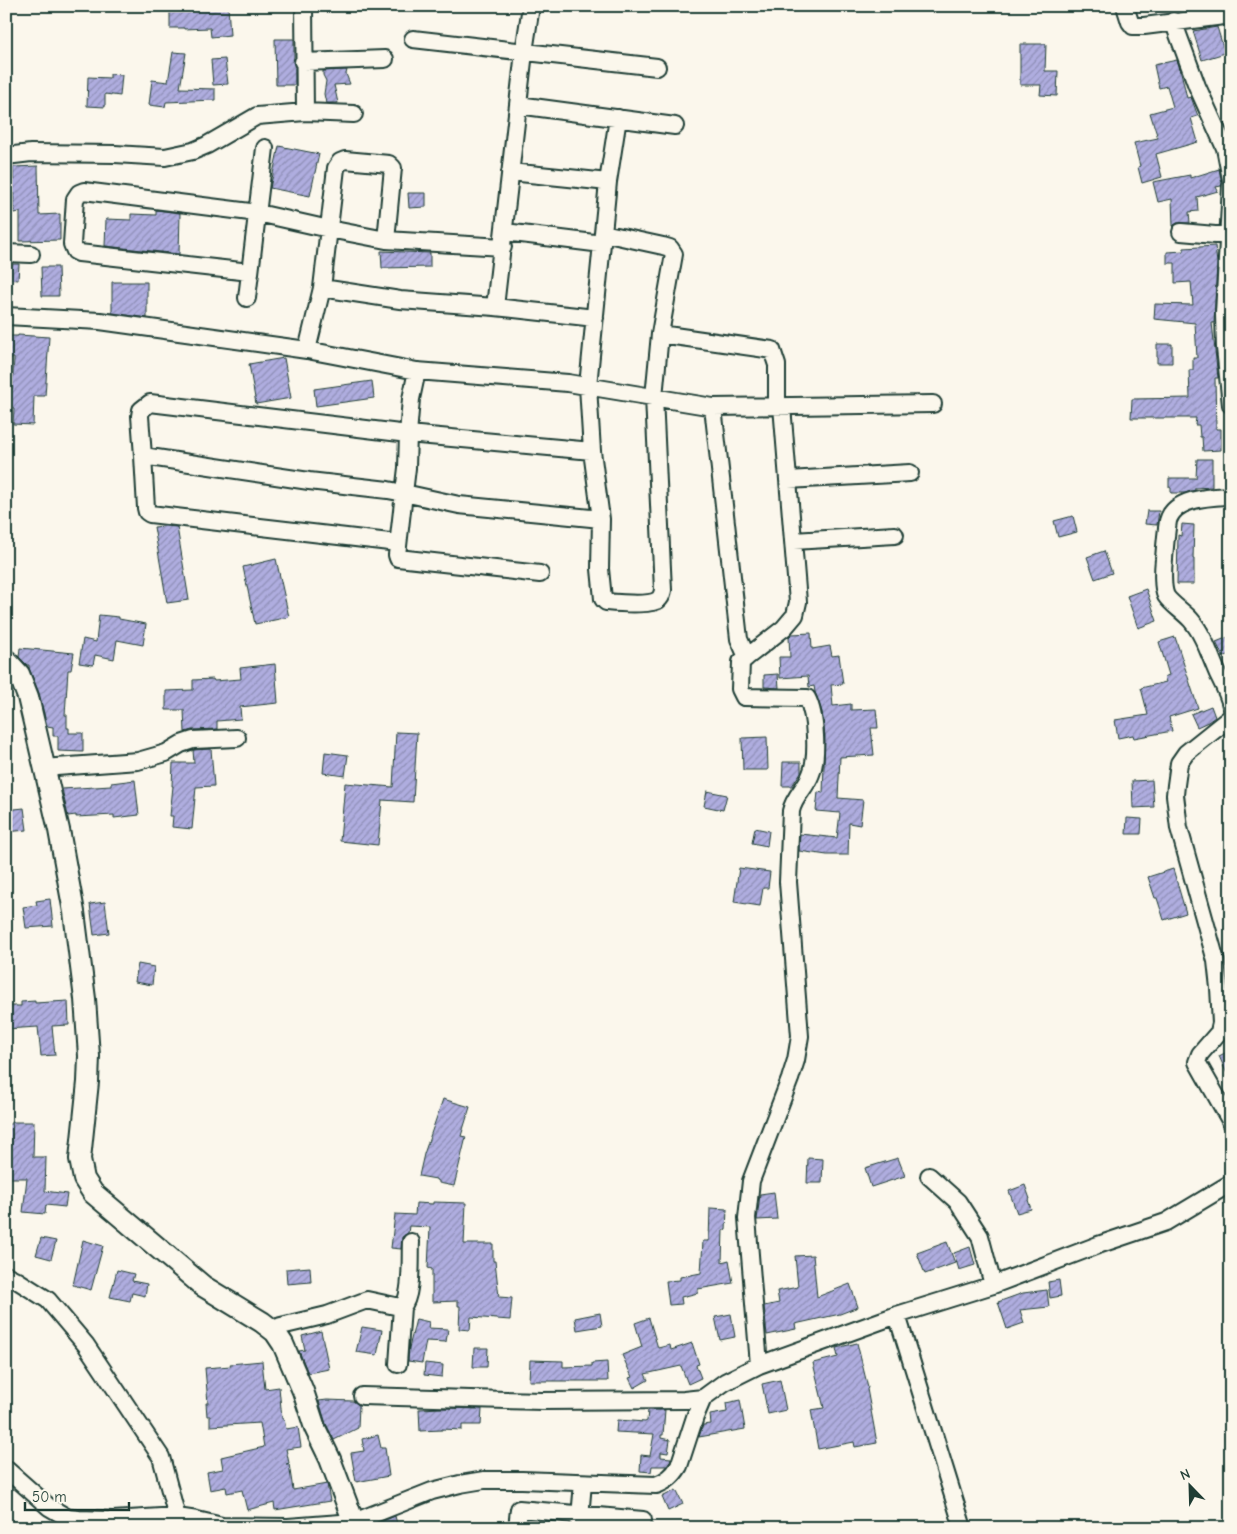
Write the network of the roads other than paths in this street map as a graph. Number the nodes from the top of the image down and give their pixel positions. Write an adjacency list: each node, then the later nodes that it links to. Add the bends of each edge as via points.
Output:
1 (304, 6): 9 (street)
2 (530, 6): 7 (street)
3 (1125, 6): 5 (street, via 1133,26)
4 (1231, 18): 5 (street)
5 (1174, 21): 19 (street, via 1184,54 1225,148)
6 (413, 39): 7 (street)
7 (524, 52): 10 (street); 11 (street)
8 (385, 59): 9 (street)
9 (303, 62): 12 (street)
10 (657, 67)
11 (518, 105): 14 (street); 18 (street)
12 (304, 112): 13 (street); 17 (street, via 257,116 207,145 165,157 31,153)
13 (354, 114)
14 (618, 118): 15 (street); 20 (street)
15 (675, 126)
16 (265, 148): 22 (street)
17 (6, 156)
18 (510, 172): 20 (street); 28 (street)
19 (1231, 179)
20 (608, 182): 26 (street)
21 (1231, 186): 25 (street)
22 (258, 213): 23 (street); 31 (street); 31 (street, via 84,191 75,199 72,244 78,253)
23 (329, 229): 27 (street); 27 (street, via 338,164 345,160 389,164 394,173); 32 (street)
24 (1181, 232): 25 (street)
25 (1228, 234): 43 (street, via 1224,314)
26 (603, 238): 28 (street); 36 (street); 37 (street, via 663,246 674,254)
27 (386, 240): 28 (street)
28 (504, 240): 34 (street)
29 (6, 253): 30 (street)
30 (31, 254)
31 (250, 272): 33 (street)
32 (322, 288): 34 (street, via 400,300); 38 (street)
33 (247, 298)
34 (495, 307): 36 (street)
35 (6, 316): 38 (street, via 100,321)
36 (595, 318): 40 (street)
37 (660, 334): 41 (street); 44 (street, via 772,350 777,365)
38 (307, 350): 39 (street)
39 (417, 371): 40 (street); 46 (street)
40 (588, 386): 41 (street); 47 (street)
41 (654, 396): 45 (street); 53 (street, via 663,590 656,601 615,603 603,599)
42 (933, 404): 44 (street)
43 (1231, 405)
44 (780, 406): 45 (street); 50 (street)
45 (714, 407): 58 (street, via 739,639)
46 (408, 434): 47 (street); 48 (street, via 150,404 141,410 140,416); 51 (street)
47 (592, 451): 53 (street)
48 (143, 456): 51 (street); 56 (street, via 146,508 150,514)
49 (910, 473): 50 (street)
50 (788, 480): 55 (street)
51 (404, 493): 53 (street, via 459,505); 56 (street)
52 (1231, 494): 60 (street, via 1192,500 1174,512 1169,519 1164,578 1167,598 1190,619 1202,638)
53 (600, 519)
54 (895, 535): 55 (street)
55 (793, 541): 58 (street, via 798,602 795,615 784,628)
56 (398, 543): 57 (street, via 397,555 401,559)
57 (540, 574)
58 (747, 657): 74 (street, via 741,662 740,689 744,697 807,698 815,730 814,765 792,803 791,811 788,882 800,1036 790,1079 751,1182 747,1218)
59 (6, 660): 63 (street, via 24,684)
60 (1231, 706)
61 (1231, 717): 64 (street, via 1186,753 1179,763 1175,796 1179,828 1216,961 1219,988 1219,1032 1197,1062)
62 (237, 738): 63 (street, via 194,740 166,754 138,761)
63 (43, 768): 72 (street, via 68,878 85,1000 89,1056 80,1159 84,1178 93,1193 185,1272)
64 (1231, 1122)
65 (929, 1176): 69 (street, via 958,1202 980,1236)
66 (1231, 1182): 69 (street, via 1166,1222)
67 (411, 1242): 70 (street, via 409,1286)
68 (6, 1275): 79 (street, via 48,1300 86,1345 161,1456)
69 (993, 1285): 71 (street)
70 (402, 1307): 72 (street, via 367,1300 327,1315 281,1326); 73 (street)
71 (897, 1315): 74 (street); 86 (street)
72 (275, 1332): 83 (street, via 304,1391 315,1428)
73 (398, 1364)
74 (759, 1365): 76 (street)
75 (362, 1396): 76 (street, via 542,1402)
76 (703, 1398): 78 (street, via 679,1466 667,1481 656,1485)
77 (6, 1469): 81 (street, via 58,1514)
78 (583, 1483): 80 (street); 83 (street, via 476,1481 432,1491)
79 (177, 1517): 81 (street); 82 (street)
80 (580, 1521): 84 (street, via 519,1509); 85 (street, via 643,1520)
81 (114, 1524)
82 (196, 1524): 83 (street, via 246,1527)
83 (355, 1525)
84 (517, 1528)
85 (642, 1528)
86 (963, 1528)

